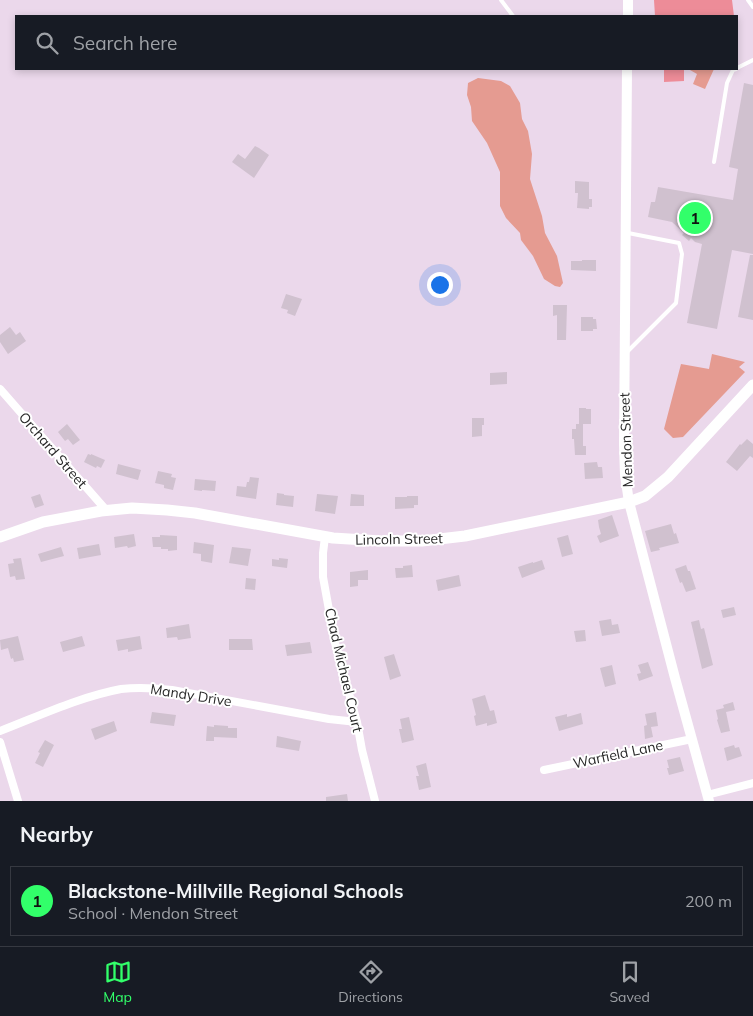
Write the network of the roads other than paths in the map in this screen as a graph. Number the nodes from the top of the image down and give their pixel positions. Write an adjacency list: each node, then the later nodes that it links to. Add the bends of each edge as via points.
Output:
1 (501, 0): 5 (lane)
2 (628, 0): 6 (street)
3 (748, 0): 4 (lane)
4 (753, 7)
5 (512, 15)
6 (628, 15)
7 (753, 60): 8 (lane)
8 (738, 68)
9 (627, 70): 12 (street, Mendon Street)
10 (733, 70): 11 (lane, via 727,83)
11 (714, 162)
12 (625, 233): 13 (street, Mendon Street); 13 (lane, via 679,243 682,254 676,303)
13 (624, 355): 16 (street, Mendon Street, via 625,475)
14 (753, 385): 16 (main road, Lincoln Street, via 668,477 645,496)
15 (0, 389): 17 (street, Orchard Street)
16 (629, 502): 18 (main road, Lincoln Street, via 451,538 391,542); 22 (street, Mendon Street)
17 (106, 510): 18 (main road, Lincoln Street, via 141,508 184,512); 19 (main road, Lincoln Street, via 43,522)
18 (325, 537): 20 (street, Chad Michael Court, via 323,577 335,643)
19 (0, 538)
20 (357, 722): 21 (street, Mandy Drive, via 146,688 97,695); 28 (street, Chad Michael Court)
21 (0, 731)
22 (692, 739): 24 (street, Warfield Lane); 26 (street, Mendon Street)
23 (0, 742): 27 (street)
24 (544, 770)
25 (753, 783): 26 (street)
26 (708, 798)
27 (18, 801)
28 (375, 801)

